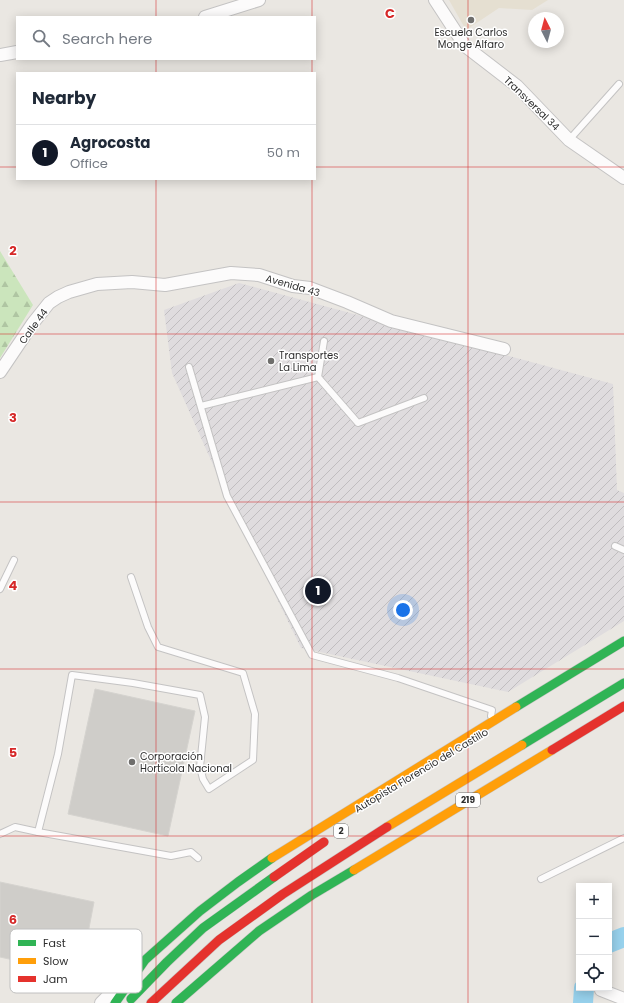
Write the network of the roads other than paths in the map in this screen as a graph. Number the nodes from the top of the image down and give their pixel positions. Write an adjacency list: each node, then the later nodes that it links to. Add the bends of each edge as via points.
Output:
1 (260, 0): 3 (street)
2 (434, 0): 7 (street, Transversal 34, via 465,46 517,86)
3 (208, 16)
4 (16, 52): 5 (street)
5 (0, 55)
6 (619, 84): 7 (lane)
7 (569, 140): 8 (street, Transversal 34)
8 (624, 178)
9 (75, 290): 11 (street, Avenida 43, via 97,284 132,282 165,285 231,273 259,275 294,286 310,288 391,321); 13 (street, Calle 44, via 49,303)
10 (324, 341): 14 (lane)
11 (504, 348)
12 (189, 366): 16 (lane)
13 (0, 372)
14 (318, 377): 15 (lane, via 358,423); 16 (lane)
15 (424, 398)
16 (201, 406): 26 (lane, via 227,496 312,655 398,678)
17 (615, 546): 18 (lane)
18 (624, 550)
19 (14, 560): 21 (lane)
20 (131, 577): 28 (lane, via 148,627 158,647 243,673 255,714 254,760 209,789 200,766 205,717 200,695 72,675 58,754)
21 (0, 589)
22 (624, 641): 27 (highway)
23 (624, 683): 46 (highway, 2, via 282,894 219,940)
24 (498, 706): 26 (lane)
25 (624, 706): 47 (highway, 219, via 259,931)
26 (492, 710): 27 (lane)
27 (491, 722): 34 (highway, via 273,854 200,911)
28 (38, 832): 29 (lane, via 15,827); 32 (lane, via 171,856 191,852)
29 (0, 834)
30 (334, 836): 37 (highway, 2, via 203,928)
31 (624, 838): 33 (lane)
32 (198, 858)
33 (541, 879)
34 (145, 960): 35 (street); 36 (highway)
35 (142, 963)
36 (142, 964)
37 (142, 988)
38 (604, 991): 42 (street)
39 (111, 993): 43 (street)
40 (122, 993): 44 (highway)
41 (137, 993): 45 (highway, 2)
42 (624, 998)
43 (101, 1003)
44 (115, 1003)
45 (127, 1003)
46 (151, 1003)
47 (176, 1003)

